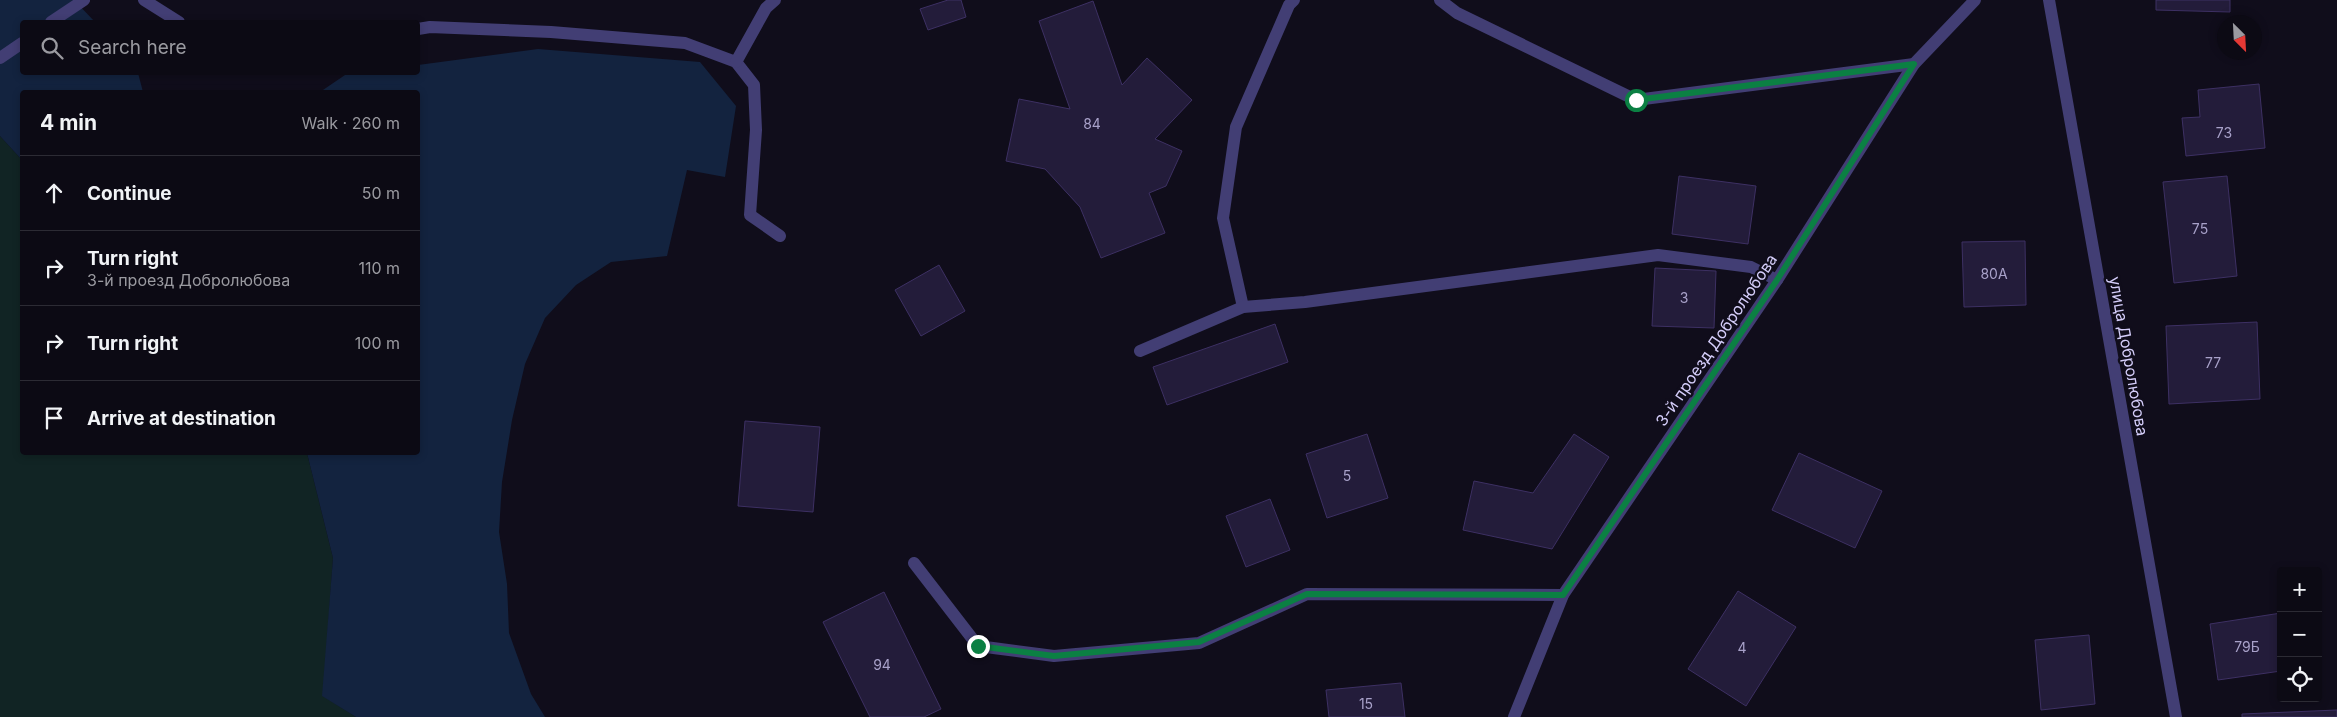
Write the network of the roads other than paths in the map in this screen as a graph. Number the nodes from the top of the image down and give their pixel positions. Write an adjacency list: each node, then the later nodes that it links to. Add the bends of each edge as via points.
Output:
1 (84, 0): 8 (street)
2 (144, 0): 9 (street)
3 (775, 0): 13 (street, via 766,8)
4 (1294, 0): 17 (street, via 1236,127 1223,218)
5 (1440, 0): 14 (street, via 1457,13 1636,100)
6 (1975, 0): 14 (street, 3-й проезд Добролюбова)
7 (2049, 0): 22 (street, улица Добролюбова)
8 (54, 20)
9 (176, 20)
10 (420, 29): 13 (street, via 551,32 685,44)
11 (20, 43): 12 (street)
12 (0, 58)
13 (736, 62): 15 (street, via 754,85 756,130 750,215)
14 (1914, 64): 16 (street, 3-й проезд Добролюбова)
15 (780, 236)
16 (1777, 280): 17 (street, via 1751,267 1658,255 1305,302); 20 (street, 3-й проезд Добролюбова)
17 (1243, 307): 18 (street)
18 (1140, 351)
19 (914, 563): 20 (street, via 978,646 1054,656 1199,642 1307,594)
20 (1563, 595): 21 (street, 3-й проезд Добролюбова)
21 (1514, 717)
22 (2176, 717)

